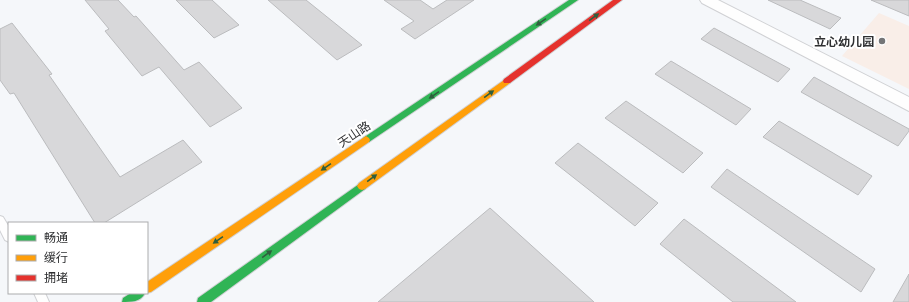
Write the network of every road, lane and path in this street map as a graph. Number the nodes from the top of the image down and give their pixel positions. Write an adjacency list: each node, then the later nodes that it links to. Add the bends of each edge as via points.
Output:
1 (574, 0): 7 (street, 天山路, one-way to 7)
2 (618, 0): 10 (street, one-way to 2)
3 (707, 0): 4 (street)
4 (909, 106)
5 (0, 220): 6 (lane)
6 (8, 235)
7 (148, 287)
8 (139, 294): 9 (street)
9 (127, 302)
10 (202, 302)

